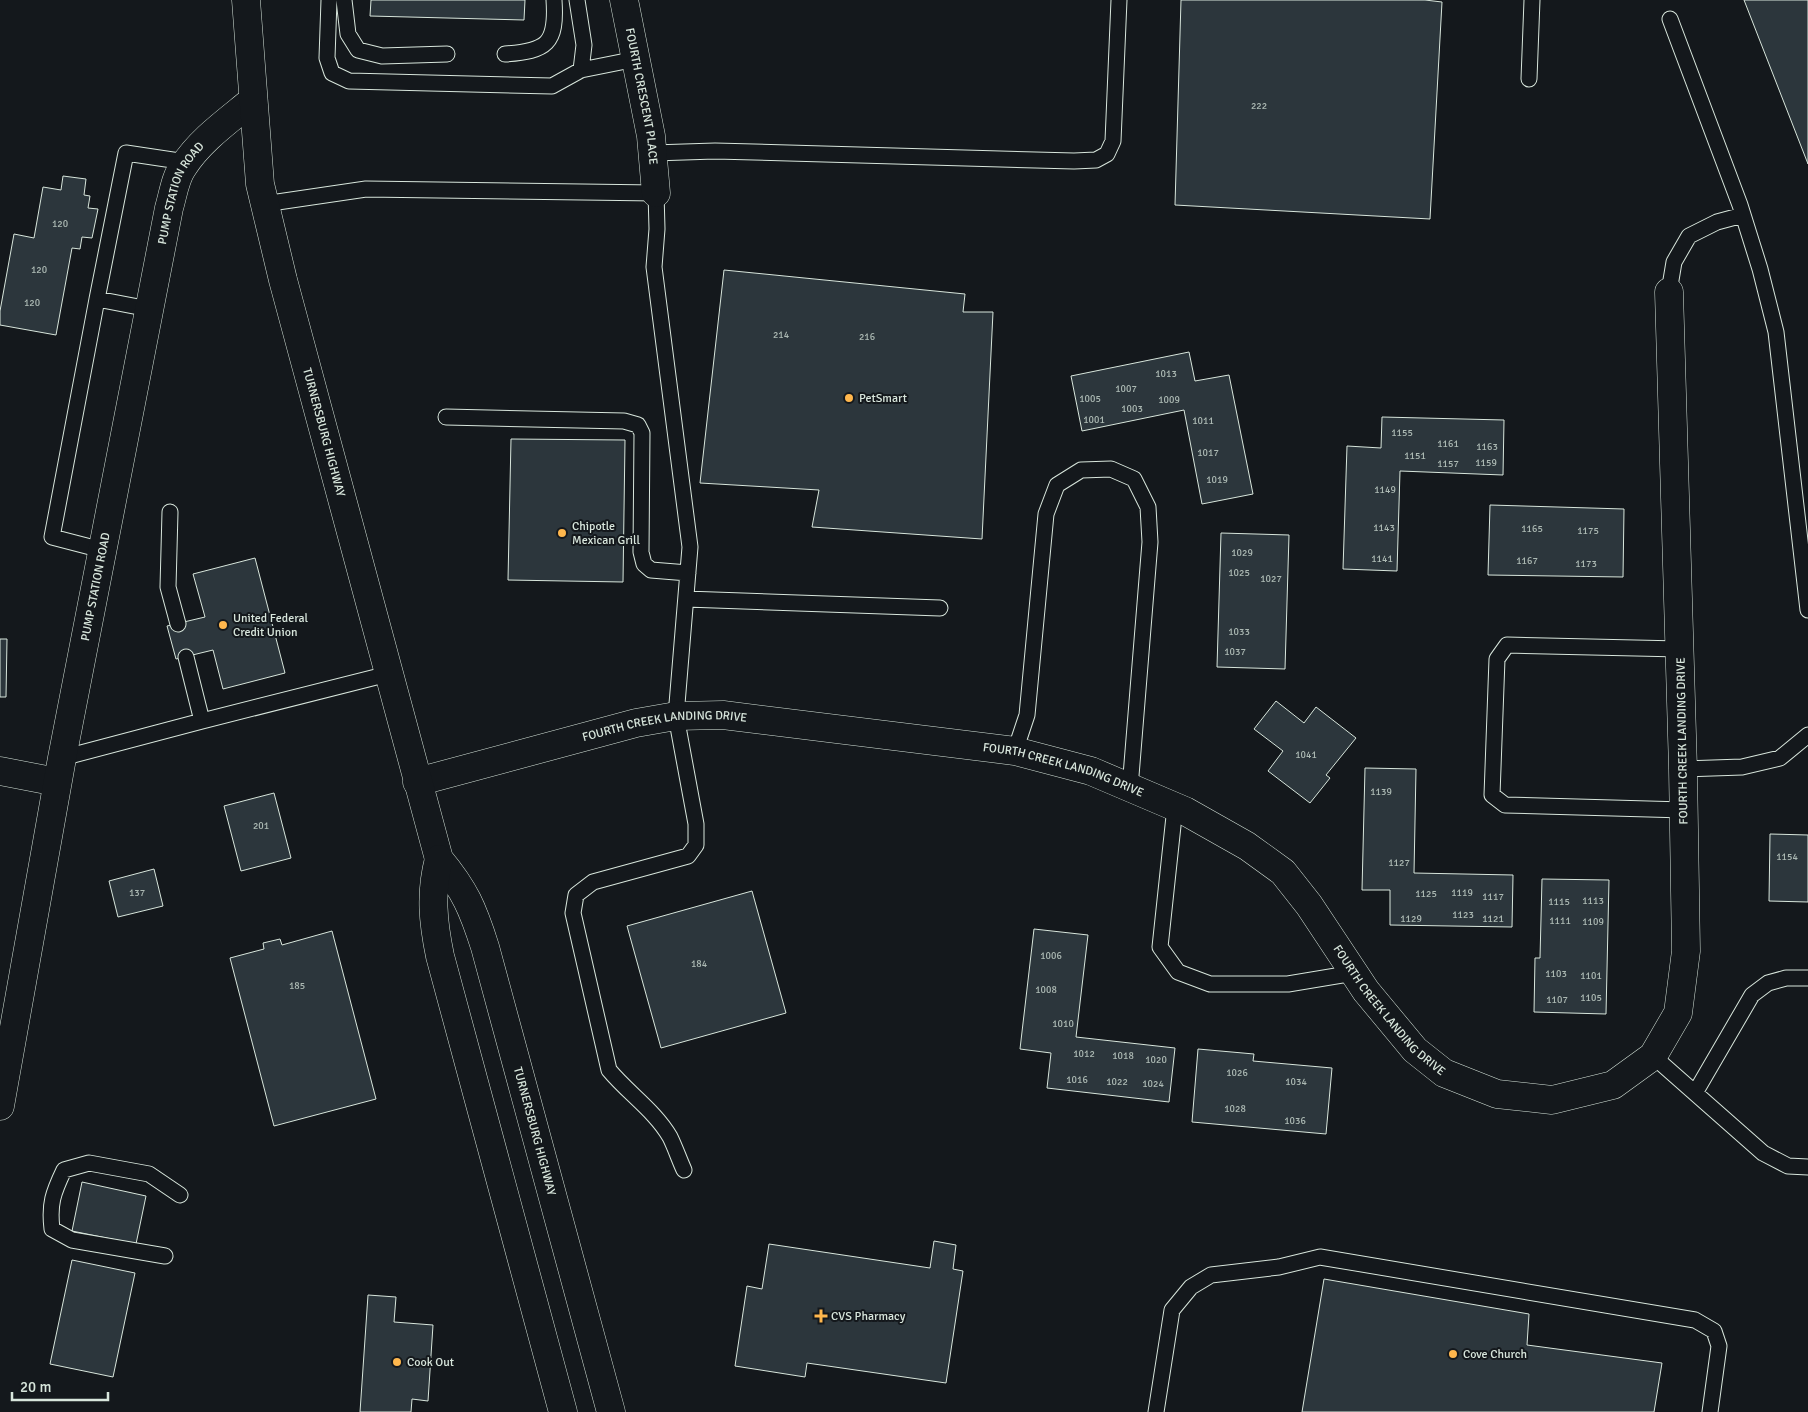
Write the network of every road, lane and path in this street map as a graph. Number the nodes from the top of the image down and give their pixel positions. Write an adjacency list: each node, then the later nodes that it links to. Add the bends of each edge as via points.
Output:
1 (246, 0): 15 (street, TURNERSBURG HIGHWAY)
2 (329, 0): 13 (lane, via 327,58 332,73 348,82 552,86)
3 (344, 0): 10 (lane, via 348,34 358,50 382,56)
4 (554, 0): 11 (lane, via 556,20 553,36 543,46 528,52)
5 (578, 0): 13 (lane, via 584,45)
6 (624, 0): 12 (street, FOURTH CRESCENT PLACE)
7 (1119, 0): 16 (lane, via 1113,140 1107,154 1096,160 715,151)
8 (1532, 0): 14 (lane)
9 (1670, 19): 20 (lane)
10 (447, 54)
11 (504, 54)
12 (636, 59): 13 (lane); 16 (street, FOURTH CRESCENT PLACE)
13 (581, 70)
14 (1529, 79)
15 (253, 100): 17 (street, PUMP STATION ROAD, via 196,149); 19 (street, TURNERSBURG HIGHWAY)
16 (653, 153): 18 (street, FOURTH CRESCENT PLACE)
17 (186, 162): 22 (lane, via 126,153); 23 (street, PUMP STATION ROAD, via 169,208)
18 (656, 193): 19 (lane, via 366,189); 27 (lane, via 654,267 690,546)
19 (264, 204): 34 (street, TURNERSBURG HIGHWAY)
20 (1743, 215): 21 (lane, via 1717,222 1689,236 1674,262); 30 (lane, via 1776,332)
21 (1669, 292): 32 (street, FOURTH CREEK LANDING DRIVE)
22 (97, 299): 23 (lane); 26 (lane, via 52,537)
23 (149, 309): 26 (street, PUMP STATION ROAD)
24 (446, 417): 27 (lane, via 624,421 638,425 642,433 641,552 644,564 651,570)
25 (170, 512): 31 (lane, via 168,588)
26 (102, 550): 39 (street, PUMP STATION ROAD)
27 (688, 573): 28 (lane)
28 (686, 599): 29 (lane); 35 (lane)
29 (940, 608)
30 (1808, 610)
31 (178, 624)
32 (1680, 649): 40 (street, FOURTH CREEK LANDING DRIVE); 45 (lane, via 1506,645 1497,659 1492,795 1505,805)
33 (186, 657): 36 (lane)
34 (388, 674): 36 (lane); 42 (street, TURNERSBURG HIGHWAY)
35 (676, 716): 38 (street, FOURTH CREEK LANDING DRIVE, via 722,715); 42 (street, FOURTH CREEK LANDING DRIVE, via 636,723); 53 (lane, via 696,824 696,845 688,856 593,882 576,895 573,913 609,1070 647,1108 669,1136)
36 (202, 720): 39 (lane)
37 (1808, 735): 40 (lane, via 1780,758 1742,767)
38 (1016, 751): 43 (street, FOURTH CREEK LANDING DRIVE, via 1091,770); 43 (lane, via 1027,715 1046,514 1057,485 1081,470 1111,469 1134,480 1148,507 1150,542)
39 (59, 770): 41 (street); 51 (street, PUMP STATION ROAD)
40 (1683, 770): 45 (street, FOURTH CREEK LANDING DRIVE)
41 (0, 771)
42 (417, 782): 46 (street, TURNERSBURG HIGHWAY)
43 (1130, 788): 44 (street, FOURTH CREEK LANDING DRIVE)
44 (1175, 807): 47 (street, FOURTH CREEK LANDING DRIVE, via 1247,846 1283,872); 47 (lane, via 1160,947 1178,972 1210,984 1288,984)
45 (1684, 810): 49 (street, FOURTH CREEK LANDING DRIVE, via 1686,951 1678,1013)
46 (439, 859): 56 (street, TURNERSBURG HIGHWAY, via 432,899 440,956); 57 (street, TURNERSBURG HIGHWAY, via 463,891 486,947)
47 (1354, 973): 49 (street, FOURTH CREEK LANDING DRIVE, via 1415,1050 1444,1073 1497,1094 1552,1100 1561,1098 1613,1085)
48 (1808, 978): 50 (lane, via 1786,978 1768,983 1752,994)
49 (1653, 1056): 50 (lane)
50 (1695, 1093): 52 (lane, via 1763,1153 1788,1166)
51 (0, 1106)
52 (1808, 1167)
53 (684, 1170)
54 (180, 1195): 55 (lane, via 149,1174 89,1163 64,1170 50,1210 52,1229 72,1240)
55 (165, 1256)
56 (563, 1412)
57 (611, 1412)
58 (1156, 1412): 59 (lane, via 1172,1310 1191,1287 1211,1275 1279,1268 1320,1257 1695,1320 1714,1331 1719,1346)
59 (1710, 1412)

